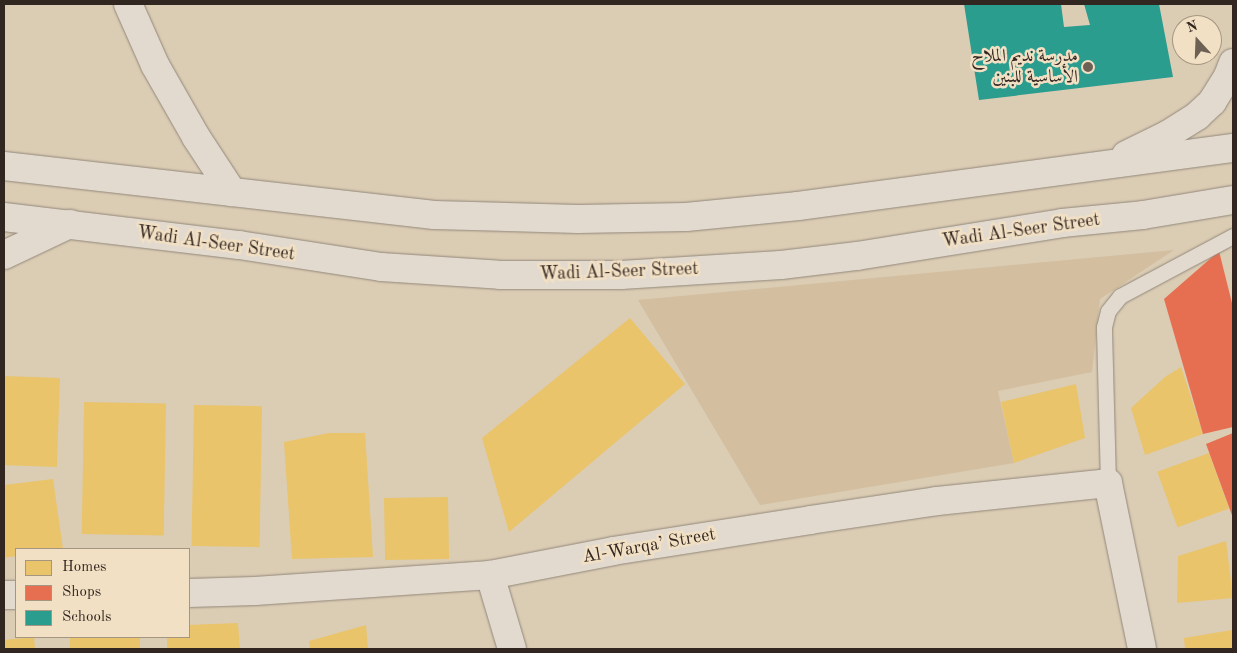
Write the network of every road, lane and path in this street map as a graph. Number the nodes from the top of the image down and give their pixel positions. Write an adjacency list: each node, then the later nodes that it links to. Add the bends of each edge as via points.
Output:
1 (128, 4): 6 (main road, via 155,65)
2 (1233, 63): 4 (main road, via 1212,102 1197,116 1167,135)
3 (1233, 148): 4 (main road)
4 (1107, 164): 6 (main road, via 950,187 686,218 578,220 434,215)
5 (4, 166): 6 (main road)
6 (232, 192)
7 (1233, 200): 9 (main road, Wadi Al-Seer Street, via 847,257 781,265 621,275 500,275 380,267)
8 (4, 218): 9 (main road, Wadi Al-Seer Street)
9 (70, 224): 11 (main road)
10 (1233, 236): 12 (lane, via 1120,296 1108,311 1104,327)
11 (4, 255)
12 (1108, 483): 13 (main road, Al-Warqa’ Street, via 937,501 614,551); 16 (main road)
13 (490, 575): 14 (main road, Al-Warqa’ Street, via 254,591); 15 (main road)
14 (190, 592)
15 (512, 649)
16 (1142, 649)

